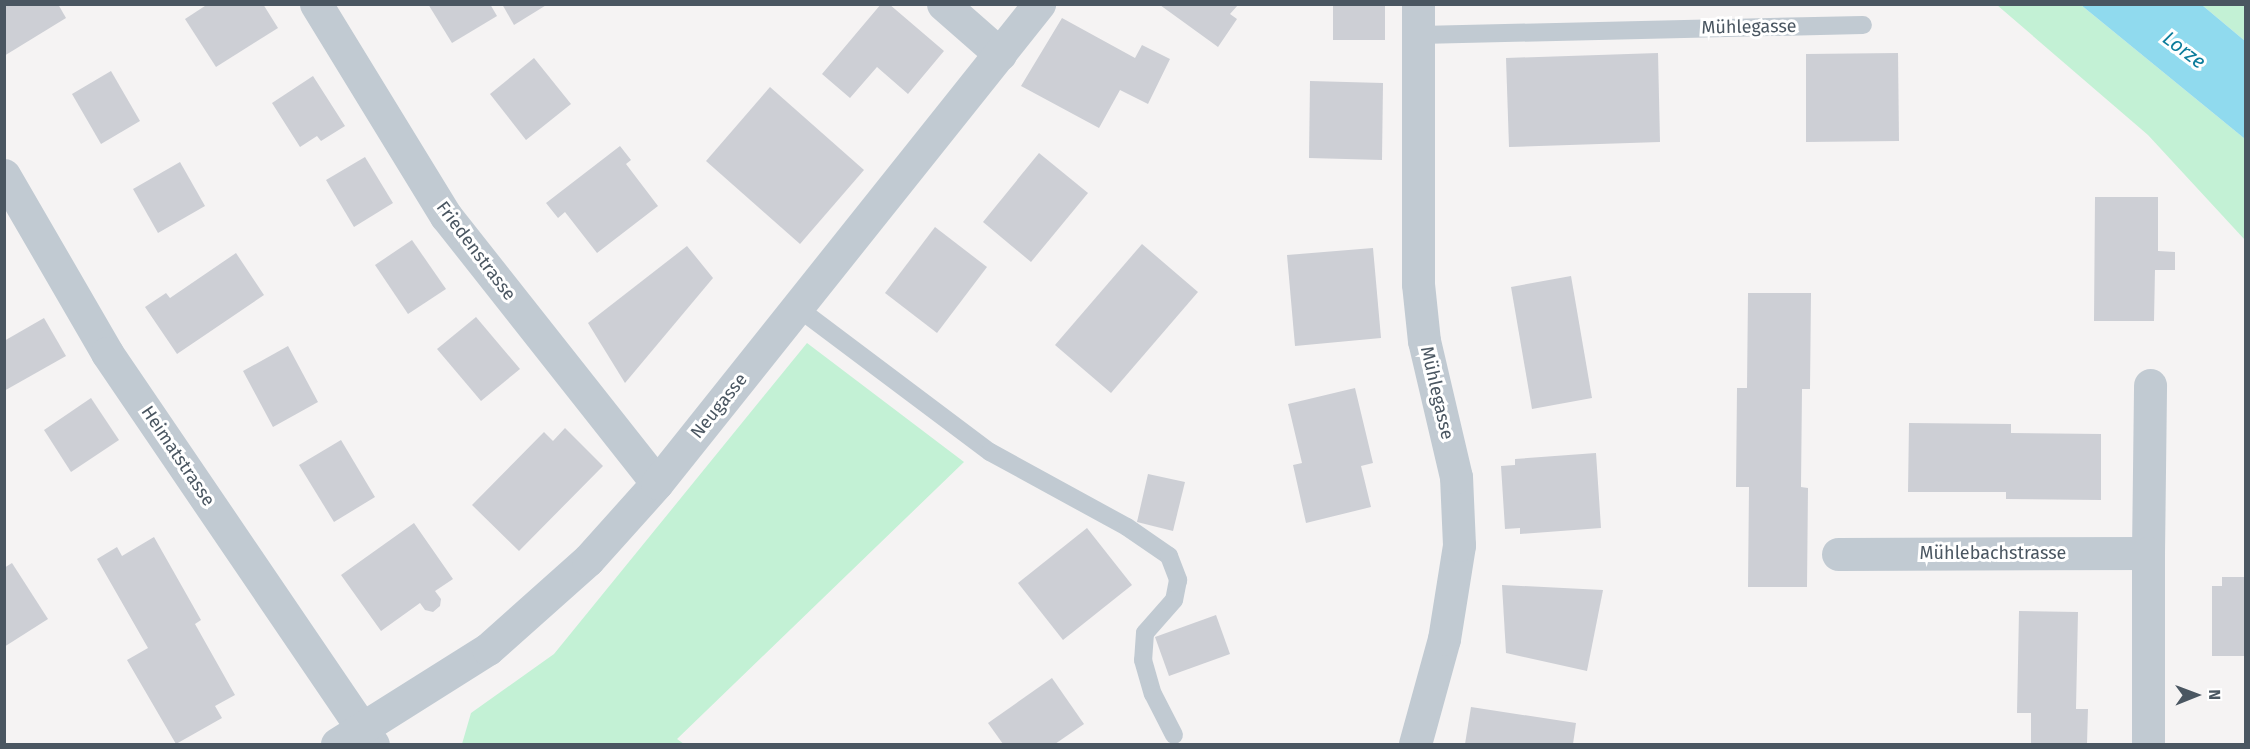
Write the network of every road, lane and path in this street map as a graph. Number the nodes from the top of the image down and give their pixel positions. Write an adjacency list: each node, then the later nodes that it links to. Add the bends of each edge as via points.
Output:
1 (316, 4): 10 (street, Friedenstrasse, via 446,216)
2 (943, 4): 6 (street)
3 (1040, 4): 6 (street, Neugasse)
4 (1419, 20): 5 (lane, Mühlegasse); 15 (street, Mühlegasse, via 1418,284 1424,341 1456,477 1459,545 1444,639)
5 (1863, 25)
6 (1000, 54): 8 (street, Neugasse)
7 (4, 175): 14 (street, Heimatstrasse, via 107,353)
8 (798, 308): 10 (street, Neugasse); 13 (lane, via 990,452 1127,527 1168,556 1178,580 1174,600 1145,633 1143,660)
9 (2150, 385): 11 (street)
10 (657, 483): 14 (street, Neugasse, via 588,560 497,642)
11 (2148, 553): 12 (street, Mühlebachstrasse); 16 (street)
12 (1838, 554)
13 (1174, 735)
14 (357, 740)
15 (1414, 744)
16 (2148, 744)

